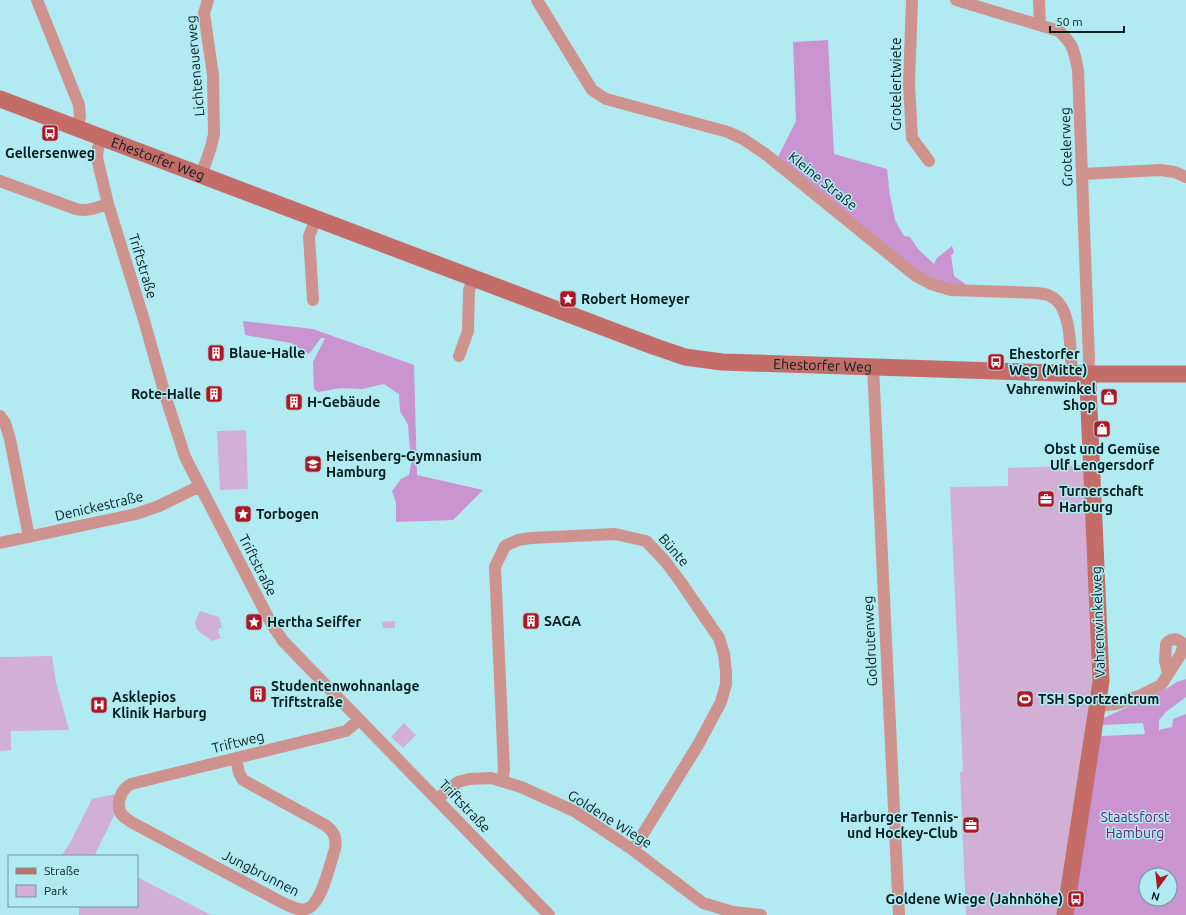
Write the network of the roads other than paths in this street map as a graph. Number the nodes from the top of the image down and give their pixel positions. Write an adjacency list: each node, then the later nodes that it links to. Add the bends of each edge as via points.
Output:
1 (37, 0): 9 (street, via 79,105)
2 (208, 0): 13 (street, Lichtenauerweg, via 204,13 213,75 214,134)
3 (537, 0): 22 (street, Kleine Straße, via 592,90 606,99 728,132 743,139 764,153 916,276 931,284 951,290 1038,293 1051,296 1058,302 1068,321)
4 (912, 0): 11 (street, Grotelertwiete, via 909,84 912,138)
5 (956, 0): 7 (street, Grotelerweg)
6 (1039, 0): 7 (street)
7 (1040, 25): 12 (street, Grotelerweg, via 1058,31 1074,49 1078,70)
8 (0, 99): 9 (main road, Ehestorfer Weg)
9 (77, 128): 10 (main road, Ehestorfer Weg)
10 (102, 138): 13 (main road, Ehestorfer Weg); 16 (street, Triftstraße, via 97,158)
11 (929, 161)
12 (1082, 174): 14 (street, via 1160,170); 22 (street, Grotelerweg, via 1089,360)
13 (201, 176): 17 (main road, Ehestorfer Weg)
14 (1186, 177)
15 (0, 181): 16 (street, via 76,209 85,210)
16 (108, 204): 25 (street, Triftstraße, via 167,402 185,457)
17 (316, 219): 18 (main road, Ehestorfer Weg); 19 (street, via 310,236)
18 (474, 279): 20 (street, via 469,290 468,331); 21 (main road, Ehestorfer Weg, via 685,357 722,362)
19 (313, 300)
20 (459, 356)
21 (873, 366): 22 (main road, Ehestorfer Weg); 38 (street, Goldrutenweg)
22 (1080, 374): 23 (main road, Ehestorfer Weg); 29 (main road, Vahrenwinkelweg, via 1088,385 1101,681)
23 (1186, 374)
24 (0, 416): 26 (street, via 10,439)
25 (200, 486): 26 (street, Denickestraße, via 136,514); 30 (street, Triftstraße, via 271,623 283,641)
26 (29, 537): 27 (street, Denickestraße)
27 (0, 543)
28 (1168, 673): 29 (street, via 1161,686 1116,704)
29 (1098, 706): 39 (main road, Vahrenwinkelweg)
30 (359, 720): 31 (street, Triftweg, via 346,731); 34 (street, Triftstraße)
31 (236, 758): 33 (street, Triftweg, via 131,784); 33 (street, Jungbrunnen, via 243,780 326,825 334,834 335,849 320,894 316,902 306,909 283,903 131,822 122,816 120,810 120,796)
32 (502, 780): 34 (street, Goldene Wiege, via 463,780); 35 (street, Goldene Wiege, via 574,811); 35 (street, Bünte, via 504,770 495,567 505,546 531,538 602,534 615,534 646,541 680,580 719,638 724,654 726,684 721,702 701,740)
33 (123, 790)
34 (437, 799): 36 (street, Triftstraße)
35 (633, 850): 37 (street, Goldene Wiege, via 703,903 733,912)
36 (550, 915)
37 (761, 915)
38 (899, 915)
39 (1065, 915)

